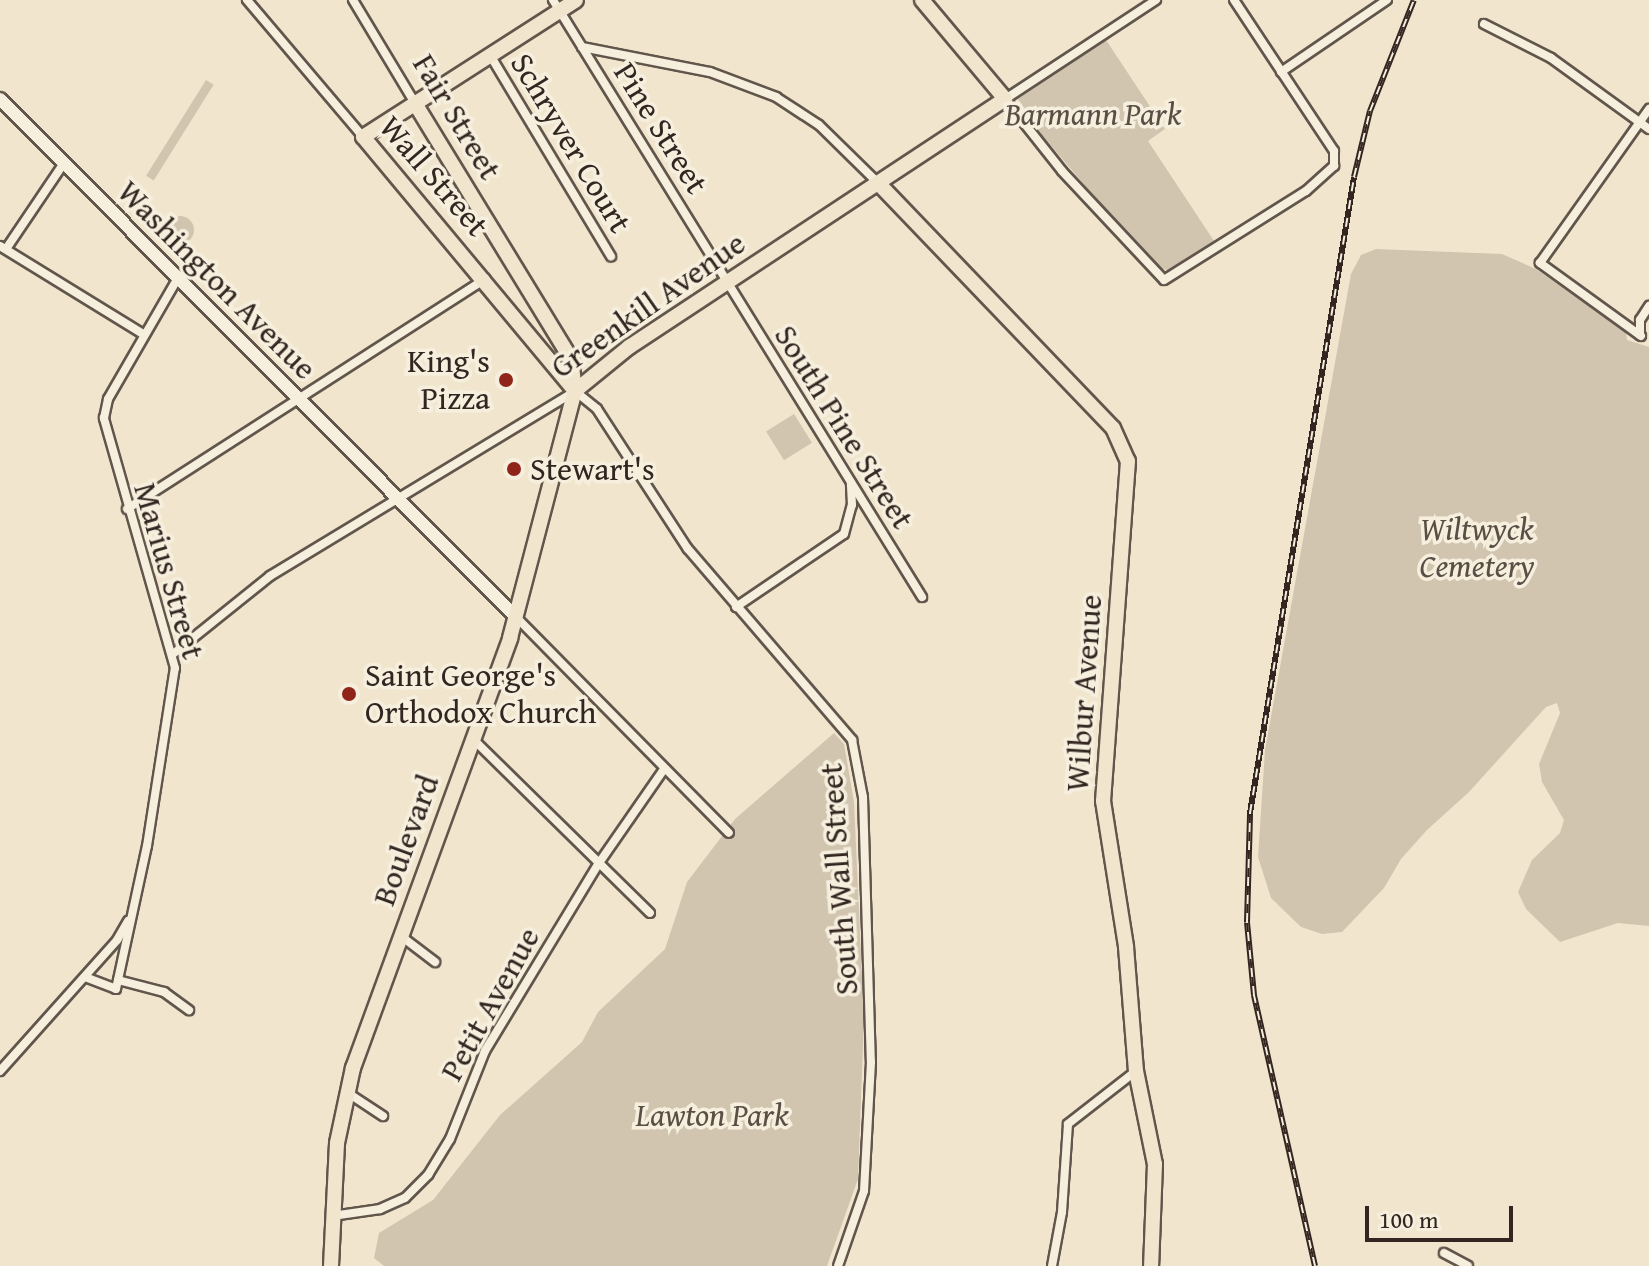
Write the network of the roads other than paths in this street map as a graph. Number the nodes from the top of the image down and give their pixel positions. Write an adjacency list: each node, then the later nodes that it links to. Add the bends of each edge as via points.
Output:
1 (247, 0): 19 (street, Wall Street)
2 (353, 0): 15 (street, Fair Street)
3 (576, 0): 8 (main road)
4 (922, 0): 14 (main road)
5 (1156, 0): 14 (street, Greenkill Avenue)
6 (1234, 0): 12 (street)
7 (1387, 0): 12 (street)
8 (556, 5): 10 (street, Pine Street); 11 (main road)
9 (1484, 24): 17 (street, via 1551,58)
10 (582, 47): 21 (street, via 710,72 776,97 819,125); 26 (street, Pine Street)
11 (490, 55): 15 (main road); 23 (street, Schryver Court)
12 (1281, 72): 14 (street, via 1335,155 1326,177 1164,280 1062,171)
13 (0, 99): 20 (main road, Washington Avenue)
14 (1005, 99): 21 (main road, Greenkill Avenue)
15 (415, 103): 19 (main road); 30 (main road, Fair Street, via 571,359)
16 (1649, 109): 17 (street)
17 (1639, 123): 18 (street); 29 (street, via 1544,256 1542,269)
18 (1649, 129)
19 (363, 137): 25 (main road, Wall Street)
20 (64, 163): 22 (street); 24 (main road, Washington Avenue)
21 (878, 183): 26 (main road, Greenkill Avenue); 51 (main road, Wilbur Avenue, via 1113,428 1128,461 1102,770)
22 (3, 248): 28 (street)
23 (611, 256)
24 (178, 278): 28 (street, Marius Street); 31 (main road, Washington Avenue)
25 (485, 279): 30 (main road, Wall Street); 31 (street)
26 (727, 281): 30 (main road, Greenkill Avenue, via 594,371); 32 (street, South Pine Street)
27 (1649, 306): 29 (street, via 1640,320)
28 (143, 334): 34 (street, Marius Street, via 108,399 104,418)
29 (1645, 336)
30 (575, 391): 33 (street, Greenkill Avenue); 36 (street, South Wall Street, via 597,409 688,549); 37 (main road, Boulevard)
31 (299, 398): 33 (main road, Washington Avenue); 34 (street)
32 (851, 483): 35 (street, South Pine Street); 36 (street, via 844,534)
33 (398, 498): 37 (main road, Washington Avenue); 38 (street, Greenkill Avenue, via 270,576)
34 (127, 509): 38 (street, Marius Street)
35 (922, 597)
36 (736, 607): 57 (street, South Wall Street, via 846,730 859,766 871,1062 864,1191)
37 (516, 617): 39 (main road, Boulevard); 40 (street)
38 (173, 654): 43 (street, Marius Street, via 174,691)
39 (473, 739): 42 (street); 45 (main road, Boulevard)
40 (664, 769): 41 (street); 42 (street, Petit Avenue)
41 (729, 833)
42 (599, 863): 44 (street); 54 (street, Petit Avenue, via 485,1051 450,1139 428,1175 405,1198 380,1209)
43 (134, 906): 47 (street, via 117,940); 48 (street, Marius Street)
44 (650, 913)
45 (401, 936): 46 (street); 52 (main road, Boulevard)
46 (435, 962)
47 (85, 977): 48 (street); 50 (street)
48 (117, 985): 49 (street, via 164,992)
49 (189, 1010)
50 (0, 1071)
51 (1136, 1071): 58 (street, via 1068,1124); 59 (main road, Wilbur Avenue, via 1155,1164)
52 (347, 1093): 53 (street); 54 (main road, Boulevard)
53 (383, 1116)
54 (331, 1216): 56 (main road, Boulevard)
55 (1444, 1253): 60 (street)
56 (331, 1266)
57 (838, 1266)
58 (1052, 1266)
59 (1151, 1266)
60 (1468, 1266)

